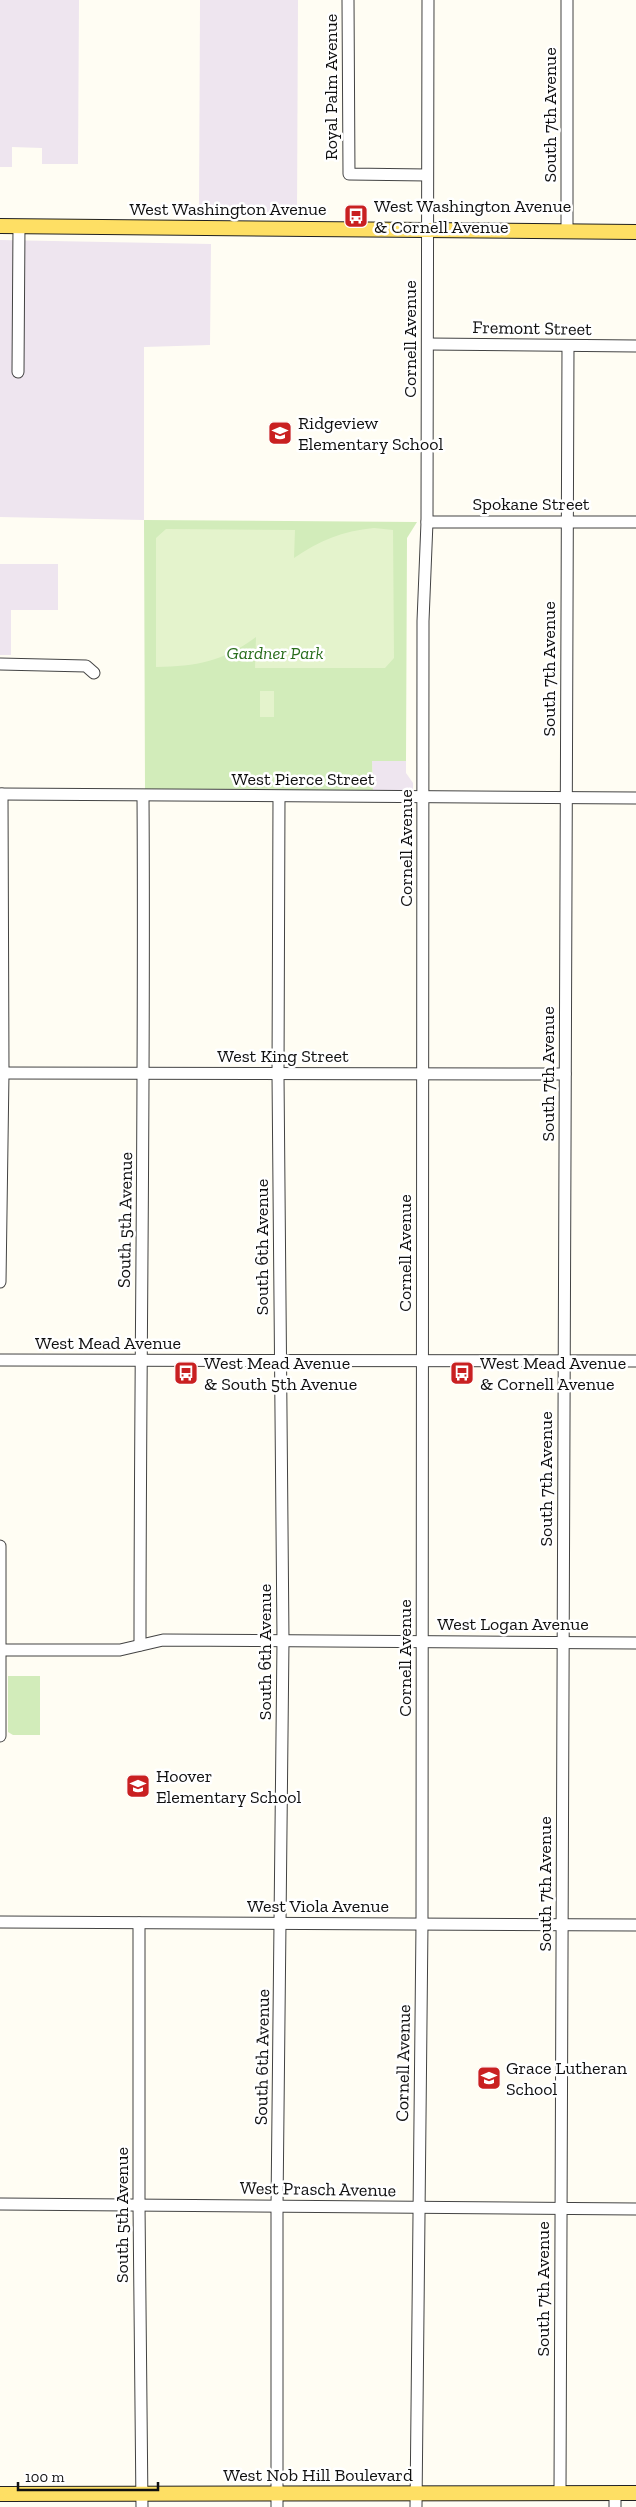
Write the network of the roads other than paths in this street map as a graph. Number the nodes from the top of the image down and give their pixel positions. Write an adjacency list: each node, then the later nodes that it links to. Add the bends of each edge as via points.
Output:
1 (348, 0): 4 (street, Royal Palm Avenue, via 349,174)
2 (428, 0): 4 (street, Cornell Avenue)
3 (567, 0): 8 (street, South 7th Avenue)
4 (427, 175): 7 (street, Cornell Avenue)
5 (0, 226): 6 (main road, West Washington Avenue)
6 (19, 226): 7 (main road, West Washington Avenue); 13 (street)
7 (427, 229): 8 (main road, West Washington Avenue); 10 (street, Cornell Avenue)
8 (567, 231): 9 (main road, West Washington Avenue)
9 (636, 232)
10 (428, 344): 11 (street, Fremont Street); 15 (street, Cornell Avenue)
11 (568, 346): 12 (street, Fremont Street); 14 (street, South 7th Avenue)
12 (636, 346)
13 (18, 372)
14 (567, 521): 15 (street, Spokane Street); 16 (street, Spokane Street); 23 (street, South 7th Avenue)
15 (427, 522): 22 (street, Cornell Avenue, via 423,620)
16 (636, 522)
17 (0, 664): 18 (street, via 86,666)
18 (94, 674)
19 (1, 794): 20 (street, West Pierce Street); 25 (street)
20 (143, 796): 21 (street, West Pierce Street); 26 (street, South 5th Avenue)
21 (279, 797): 22 (street, West Pierce Street); 29 (street, South 6th Avenue)
22 (424, 797): 23 (street, West Pierce Street); 27 (street, Cornell Avenue)
23 (566, 798): 24 (street, West Pierce Street); 28 (street, South 7th Avenue)
24 (636, 798)
25 (2, 1073): 26 (street, West King Street); 30 (street)
26 (145, 1073): 29 (street, West King Street); 33 (street, South 5th Avenue)
27 (423, 1073): 28 (street, West King Street); 29 (street, West King Street); 32 (street, Cornell Avenue)
28 (565, 1074): 36 (street, South 7th Avenue)
29 (278, 1075): 35 (street, South 6th Avenue)
30 (0, 1282)
31 (0, 1360): 33 (street, West Mead Avenue)
32 (422, 1360): 35 (street, West Mead Avenue); 36 (street, West Mead Avenue); 40 (street, Cornell Avenue)
33 (140, 1361): 35 (street, West Mead Avenue); 42 (street, South 5th Avenue)
34 (636, 1361): 36 (street, West Mead Avenue)
35 (280, 1362): 38 (street, South 6th Avenue)
36 (564, 1362): 39 (street, South 7th Avenue)
37 (0, 1546): 43 (street)
38 (283, 1640): 40 (street, West Logan Avenue); 42 (street, West Logan Avenue, via 163,1640); 47 (street, South 6th Avenue)
39 (563, 1641): 40 (street, West Logan Avenue); 41 (street, West Logan Avenue); 49 (street, South 7th Avenue)
40 (422, 1642): 48 (street, Cornell Avenue)
41 (636, 1643)
42 (140, 1645): 43 (street, West Logan Avenue, via 120,1650)
43 (1, 1650): 44 (street)
44 (0, 1736)
45 (0, 1922): 46 (street, West Viola Avenue)
46 (139, 1923): 47 (street, West Viola Avenue); 52 (street, South 5th Avenue)
47 (281, 1923): 48 (street, West Viola Avenue); 53 (street, South 6th Avenue)
48 (422, 1924): 49 (street, West Viola Avenue); 54 (street, Cornell Avenue)
49 (562, 1924): 50 (street, West Viola Avenue); 56 (street, South 7th Avenue)
50 (636, 1925)
51 (0, 2204): 52 (street, West Prasch Avenue)
52 (139, 2205): 53 (street, West Prasch Avenue); 60 (street, South 5th Avenue)
53 (277, 2206): 54 (street, West Prasch Avenue); 61 (street, South 6th Avenue)
54 (418, 2208): 56 (street, West Prasch Avenue); 62 (street, Cornell Avenue)
55 (636, 2209): 56 (street, West Prasch Avenue)
56 (561, 2210): 57 (street, South 7th Avenue)
57 (560, 2493): 62 (main road, West Nob Hill Boulevard); 63 (main road, West Nob Hill Boulevard)
58 (636, 2493): 63 (main road, West Nob Hill Boulevard)
59 (0, 2494): 60 (main road, West Nob Hill Boulevard)
60 (142, 2500): 61 (main road, West Nob Hill Boulevard)
61 (277, 2500): 62 (main road, West Nob Hill Boulevard)
62 (416, 2500)
63 (615, 2500)

